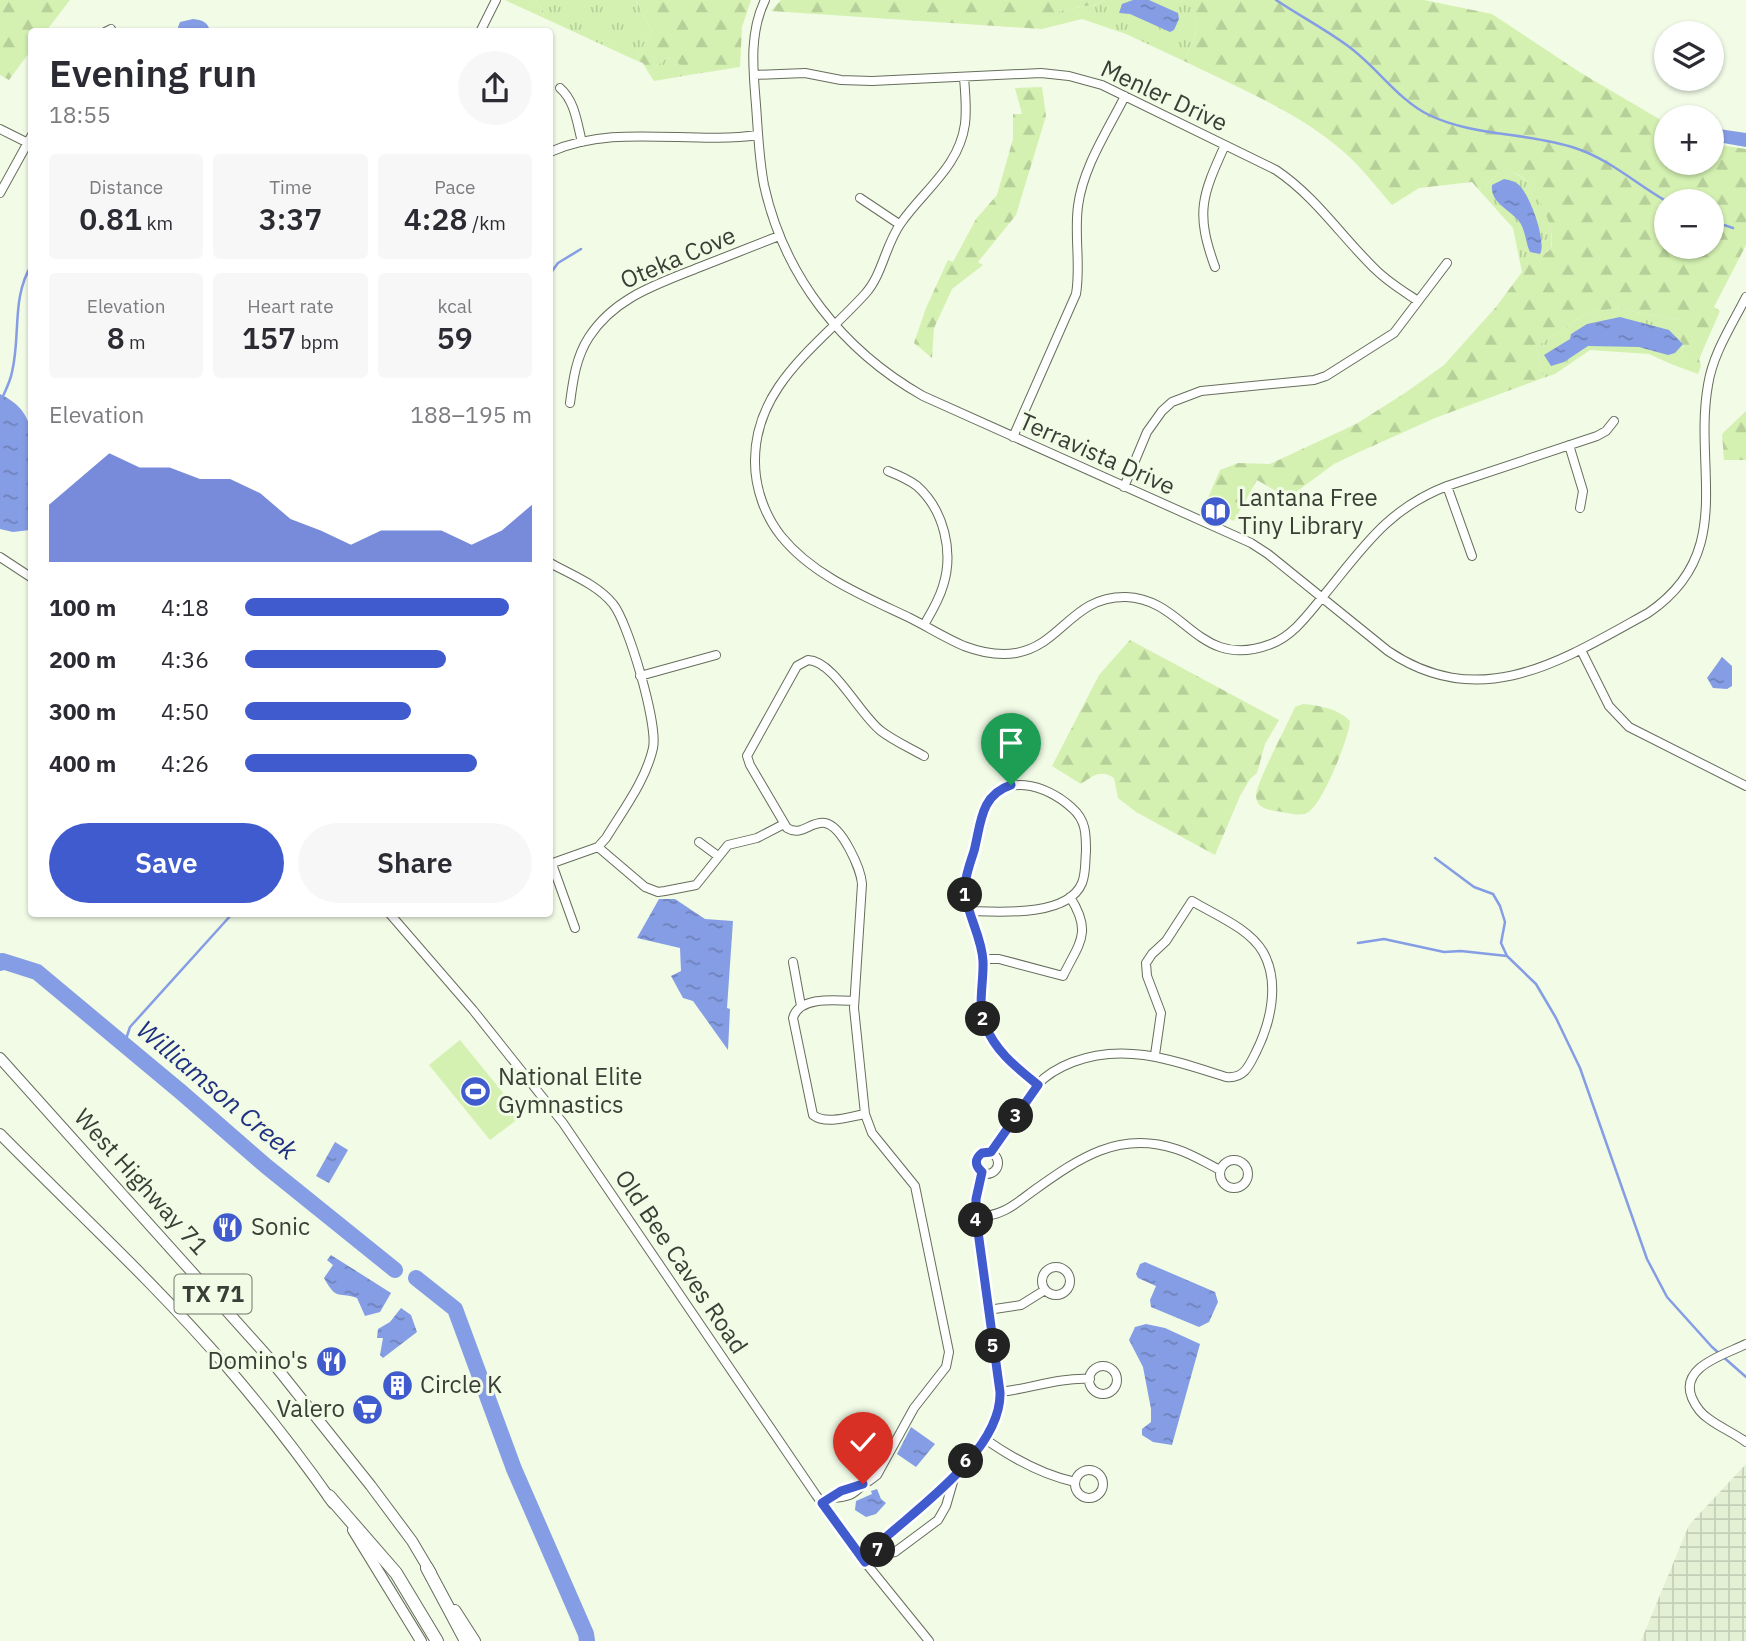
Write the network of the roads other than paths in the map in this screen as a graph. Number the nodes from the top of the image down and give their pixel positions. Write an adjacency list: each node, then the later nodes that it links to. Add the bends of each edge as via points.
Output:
1 (496, 0): 3 (street)
2 (765, 0): 4 (street, Terravista Drive, via 754,40)
3 (482, 28)
4 (754, 75): 5 (street, Menler Drive, via 805,73 855,82); 9 (street, Terravista Drive)
5 (964, 77): 7 (street, Menler Drive, via 1054,74); 17 (street, via 965,117 957,152)
6 (560, 88): 11 (street, via 573,105)
7 (1125, 96): 13 (street, Menler Drive); 26 (street, via 1080,192 1076,294)
8 (0, 129): 10 (street)
9 (758, 135): 11 (street, via 697,139 618,136); 18 (street, Terravista Drive, via 764,182)
10 (28, 140)
11 (582, 142): 14 (street)
12 (28, 144): 15 (street)
13 (1225, 145): 20 (street, via 1207,184 1203,206 1205,238); 22 (street, Menler Drive, via 1290,179 1377,271)
14 (553, 151)
15 (0, 193)
16 (860, 198): 17 (street)
17 (899, 225): 23 (street, via 874,281)
18 (779, 236): 23 (street, Terravista Drive, via 801,279); 24 (street, Oteka Cove, via 621,302 583,348)
19 (1447, 263): 22 (street)
20 (1215, 267)
21 (1746, 297): 38 (street, Terravista Drive, via 1717,353 1708,384 1707,510 1694,560 1658,607)
22 (1418, 301): 30 (street, via 1394,333 1326,376 1202,391 1172,402 1147,432)
23 (834, 326): 26 (street, Terravista Drive, via 870,361 910,388); 37 (street, via 787,374 764,412 755,463 764,505 779,534 804,559)
24 (569, 403)
25 (1614, 421): 27 (street, via 1606,431)
26 (1013, 437): 30 (street, Terravista Drive)
27 (1569, 446): 29 (street); 31 (street, via 1583,491)
28 (888, 471): 37 (street, via 923,493 946,537 943,589)
29 (1447, 486): 32 (street); 36 (street, via 1416,500 1386,522)
30 (1124, 487): 36 (street, Terravista Drive, via 1251,543)
31 (1580, 508)
32 (1472, 556)
33 (0, 557): 35 (street)
34 (553, 565): 40 (street, via 596,589 614,606)
35 (28, 575)
36 (1322, 597): 37 (street, via 1289,634 1270,645 1247,650 1212,645 1157,605 1125,597 1082,609 1048,639 1014,654 965,646); 38 (street, Terravista Drive, via 1404,662 1446,677 1502,679)
37 (924, 625)
38 (1581, 650): 42 (street, via 1609,706 1629,727)
39 (716, 655): 40 (street)
40 (640, 677): 45 (street, via 652,720 653,745 646,769)
41 (924, 756): 43 (street, via 880,730 822,663 803,661 747,756)
42 (1746, 786)
43 (784, 824): 46 (street, via 757,838 733,842); 55 (street, via 797,831 817,824 833,827 861,870)
44 (699, 842): 46 (street)
45 (598, 847): 46 (street, via 645,887 658,892 696,885); 47 (street)
46 (718, 856)
47 (553, 863)
48 (553, 869): 52 (street)
49 (1070, 897): 50 (street, via 1029,911); 50 (street, via 1085,875 1082,820 1071,806 1039,788 1017,784 997,791 981,814 965,879); 53 (street, via 1082,920 1081,938 1063,976)
50 (970, 911): 53 (street)
51 (393, 917): 76 (street, Old Bee Caves Road, via 563,1123)
52 (575, 928)
53 (983, 959): 59 (street, via 984,1023 999,1051)
54 (793, 962): 56 (street)
55 (854, 1001): 56 (street, via 832,999); 60 (street)
56 (802, 1006): 60 (street, via 793,1018 812,1114 827,1120)
57 (1155, 1055): 57 (street, via 1238,1077 1246,1071 1267,1029 1269,965 1262,951 1254,940 1192,901 1146,963 1161,1013); 59 (street, via 1089,1057 1056,1070)
58 (0, 1058): 81 (main road, West Highway 71 / TX 71, via 269,1358 371,1486)
59 (1038, 1085): 62 (street)
60 (864, 1114): 76 (street, via 872,1133 915,1186 949,1352 946,1367 914,1408 874,1478 856,1493)
61 (0, 1134): 75 (main road, via 226,1366)
62 (991, 1152): 64 (street, via 976,1160); 64 (street, via 998,1165 992,1173)
63 (1220, 1170): 65 (street, via 1168,1146 1121,1144 1076,1161 999,1214)
64 (982, 1172): 65 (street)
65 (976, 1217): 67 (street)
66 (1045, 1290): 67 (street, via 1021,1305)
67 (988, 1310): 70 (street)
68 (1744, 1345): 72 (street, via 1691,1376 1690,1387 1693,1401 1708,1419)
69 (1090, 1379): 70 (street)
70 (1000, 1392): 71 (street, via 999,1409)
71 (985, 1439): 73 (street); 74 (street, via 1010,1456)
72 (1746, 1442)
73 (955, 1475): 77 (street); 78 (street, via 946,1506)
74 (1075, 1482)
75 (329, 1496): 82 (main road); 83 (highway, via 396,1573)
76 (822, 1503): 80 (street, Old Bee Caves Road)
77 (909, 1519): 78 (street); 79 (street, via 882,1539)
78 (921, 1533): 79 (street, via 895,1552)
79 (875, 1556): 80 (street)
80 (865, 1562): 86 (street, Old Bee Caves Road)
81 (427, 1568): 84 (highway, TX 71); 85 (main road, TX 71)
82 (421, 1641)
83 (437, 1641)
84 (466, 1641)
85 (475, 1641)
86 (929, 1641)

